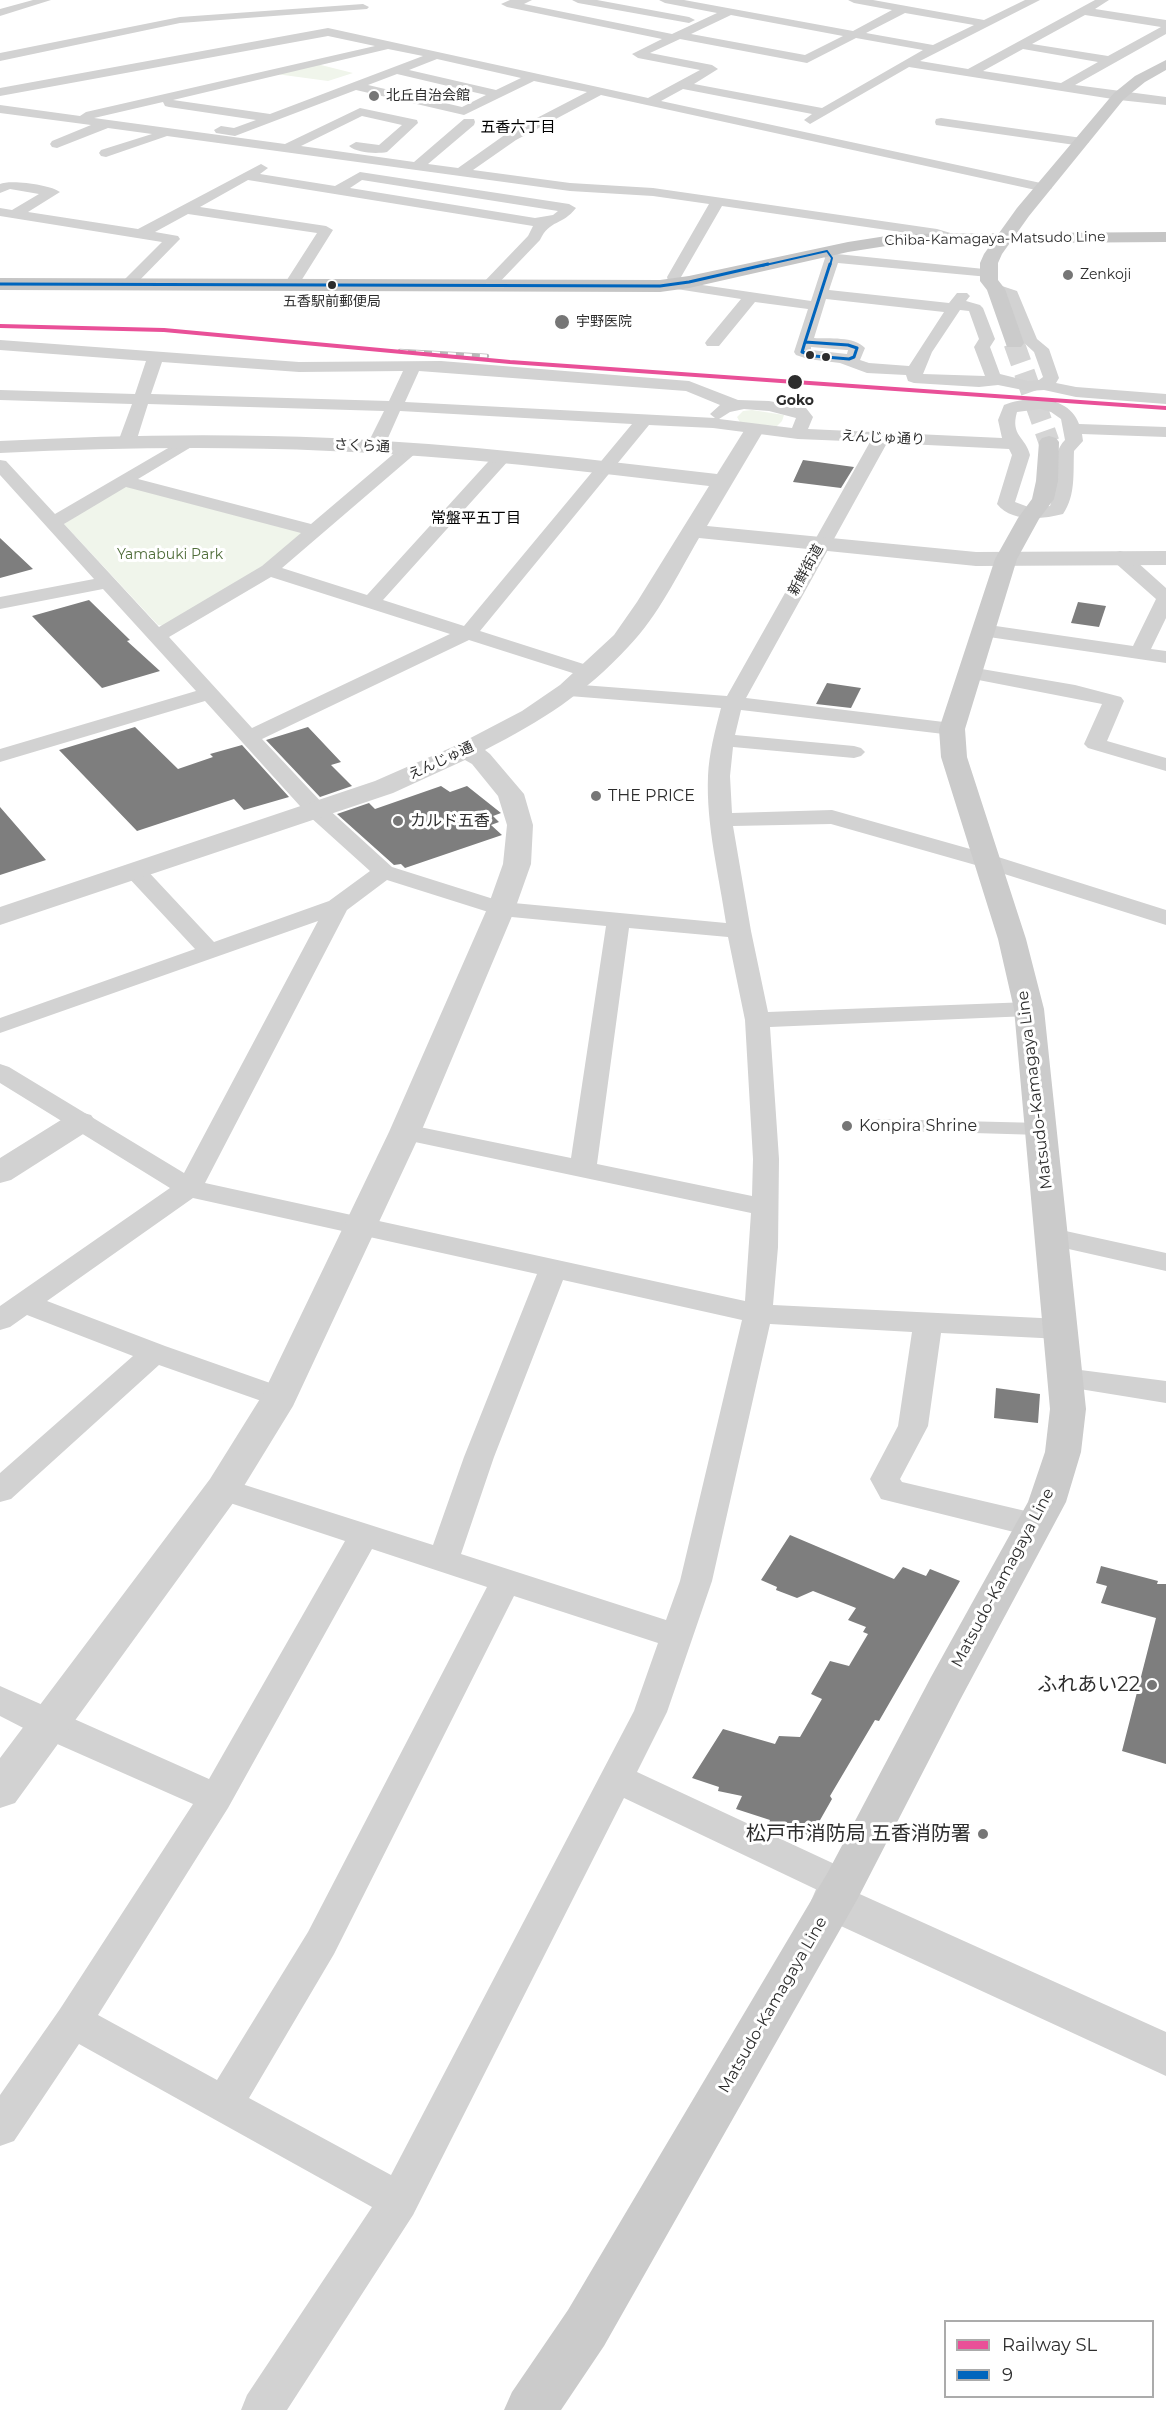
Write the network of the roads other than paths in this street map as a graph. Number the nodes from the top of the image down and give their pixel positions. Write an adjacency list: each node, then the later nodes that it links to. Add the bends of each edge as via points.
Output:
1 (40, 0): 14 (street)
2 (249, 0): 15 (street, via 243,12)
3 (526, 0): 26 (street, via 507,4)
4 (578, 0): 18 (street)
5 (665, 0): 13 (street)
6 (854, 0): 11 (street, via 905,9)
7 (1034, 0): 19 (street)
8 (1109, 1): 12 (street)
9 (747, 4): 13 (street)
10 (363, 7): 15 (street)
11 (902, 10): 17 (street); 19 (street)
12 (1084, 11): 20 (street); 24 (street)
13 (731, 12): 18 (street); 25 (street)
14 (0, 13)
15 (247, 14): 23 (street, via 180,20)
16 (858, 18): 17 (street)
17 (880, 21): 25 (street)
18 (704, 23): 21 (street); 26 (street)
19 (985, 24): 38 (street)
20 (1166, 24)
21 (727, 27)
22 (1166, 29): 36 (street)
23 (139, 30): 28 (street); 37 (street)
24 (1043, 33): 27 (street); 32 (street)
25 (855, 34): 35 (street); 38 (street)
26 (674, 36): 29 (street); 63 (street, via 638,54 712,69)
27 (1065, 37)
28 (158, 39)
29 (713, 41): 39 (street); 46 (street, via 695,50)
30 (275, 42): 34 (street, via 328,32); 40 (street); 43 (street)
31 (807, 42): 35 (street)
32 (1020, 45): 47 (street); 54 (street)
33 (1108, 45): 36 (street)
34 (389, 46): 41 (street); 43 (street)
35 (830, 46): 44 (street, via 807,58)
36 (1130, 48): 47 (street)
37 (39, 49): 42 (street); 45 (street)
38 (934, 49): 49 (street)
39 (768, 51): 44 (street); 46 (street)
40 (220, 52): 48 (street); 55 (street)
41 (434, 56): 52 (street); 56 (street)
42 (0, 57)
43 (341, 57): 52 (street); 55 (street)
44 (800, 57): 46 (street, via 782,65)
45 (56, 58)
46 (744, 60)
47 (1108, 60): 65 (street)
48 (168, 62): 53 (street); 58 (street)
49 (907, 63): 54 (street); 81 (street)
50 (1166, 63): 73 (main road)
51 (73, 67): 59 (street)
52 (396, 71): 64 (street); 72 (street)
53 (112, 72): 57 (street); 59 (street)
54 (970, 72): 65 (street)
55 (298, 73): 58 (street)
56 (532, 77): 62 (street); 72 (street)
57 (146, 78)
58 (250, 78): 66 (street)
59 (89, 82): 68 (street, via 56,82)
60 (169, 82): 66 (street)
61 (322, 82): 64 (street)
62 (558, 82): 67 (street); 69 (street)
63 (681, 85): 78 (street); 81 (street)
64 (356, 86): 72 (street, via 464,111); 79 (street)
65 (1063, 87): 73 (street)
66 (203, 89): 71 (street); 75 (street)
67 (599, 91): 78 (street); 95 (street)
68 (0, 92)
69 (537, 92)
70 (120, 94): 75 (street)
71 (238, 94)
72 (498, 94)
73 (1120, 96): 77 (street); 96 (main road)
74 (0, 99): 83 (street)
75 (153, 100): 83 (street); 84 (street)
76 (285, 100): 79 (street)
77 (1165, 101)
78 (649, 102): 91 (street)
79 (309, 104): 84 (street)
80 (0, 109): 82 (street)
81 (824, 112): 91 (street)
82 (23, 113): 83 (street); 85 (street)
83 (102, 118): 88 (street); 90 (street); 97 (street)
84 (273, 118): 88 (street, via 235,132)
85 (0, 122)
86 (941, 122): 96 (street)
87 (331, 127): 89 (street); 94 (street, via 360,112 412,123); 98 (street)
88 (217, 129): 93 (street)
89 (354, 130)
90 (168, 132): 93 (street); 99 (street)
91 (790, 133): 103 (street)
92 (376, 134): 94 (street)
93 (200, 137): 98 (street)
94 (399, 137): 98 (street, via 382,149)
95 (511, 137): 100 (street, via 476,126); 101 (street)
96 (1082, 142): 103 (main road)
97 (57, 144)
98 (296, 145): 100 (street); 102 (street)
99 (106, 153)
100 (417, 166): 101 (street)
101 (461, 172): 106 (street)
102 (246, 176): 105 (street); 107 (street)
103 (1045, 188): 113 (main road)
104 (0, 189): 109 (street, via 8,185 53,192)
105 (336, 190): 110 (street); 110 (street, via 360,176 569,208 557,219)
106 (718, 201): 112 (street, via 937,232); 118 (street, via 674,277)
107 (186, 209): 111 (street); 119 (street, via 326,230)
108 (0, 212): 109 (street)
109 (15, 214): 111 (street)
110 (544, 222): 120 (street, via 535,231 535,237)
111 (141, 234): 117 (street, via 173,238)
112 (949, 237): 113 (main road, Chiba-Kamagaya-Matsudo Line); 115 (main road, Chiba-Kamagaya-Matsudo Line, via 877,241)
113 (1005, 237): 114 (main road, Chiba-Kamagaya-Matsudo Line); 121 (main road, via 989,263)
114 (1166, 237)
115 (829, 255): 118 (main road, Chiba-Kamagaya-Matsudo Line); 121 (street); 123 (street)
116 (0, 284): 117 (main road, Chiba-Kamagaya-Matsudo Line)
117 (127, 285): 119 (main road, Chiba-Kamagaya-Matsudo Line)
118 (675, 285): 120 (main road, Chiba-Kamagaya-Matsudo Line); 122 (street)
119 (291, 286): 120 (main road, Chiba-Kamagaya-Matsudo Line)
120 (488, 286)
121 (990, 286): 124 (street, via 968,290); 126 (main road); 132 (street, via 1012,294 1030,341 1041,349 1047,362 1051,378)
122 (751, 297): 123 (street); 125 (street)
123 (818, 300): 124 (street); 130 (street, via 804,354 844,359 867,368)
124 (955, 306): 130 (street); 131 (street, via 975,308 987,339 982,347)
125 (713, 343)
126 (1009, 343)
127 (0, 345): 128 (street)
128 (156, 356): 129 (street, via 299,367); 134 (street)
129 (413, 367): 136 (street, via 689,386); 137 (street)
130 (915, 371): 131 (street, via 914,378)
131 (998, 380): 132 (street)
132 (1044, 385): 135 (street, via 1076,392)
133 (0, 395): 134 (street, えんじゅ通り)
134 (141, 399): 137 (street, えんじゅ通り); 145 (street)
135 (1166, 399)
136 (733, 404): 139 (street, via 722,409); 143 (street, via 800,412 805,417)
137 (395, 406): 138 (street, えんじゅ通り); 150 (street)
138 (645, 419): 139 (street, えんじゅ通り); 154 (street)
139 (713, 423): 141 (street, えんじゅ通り)
140 (1072, 429): 142 (street); 148 (street, via 1059,408 1015,406 1006,416); 159 (street, via 1074,441 1065,450 1064,492 1057,510)
141 (754, 430): 143 (street, えんじゅ通り); 156 (street, えんじゅ通)
142 (1166, 432)
143 (798, 434): 144 (street, えんじゅ通り)
144 (881, 438): 148 (street, えんじゅ通り); 163 (street, 新鮮街道)
145 (127, 442): 146 (street, さくら通); 149 (street, さくら通)
146 (187, 442): 150 (street, さくら通); 155 (street)
147 (1044, 442): 159 (main road, Matsudo-Kamagaya Line, via 1047,481 1043,499)
148 (1012, 444): 159 (street, via 1021,455 1006,504)
149 (0, 447)
150 (375, 447): 151 (street, さくら通)
151 (410, 449): 152 (street, さくら通); 161 (street)
152 (503, 456): 154 (street, さくら通); 170 (street)
153 (0, 465): 157 (street)
154 (604, 466): 156 (street, さくら通); 173 (street)
155 (124, 481): 160 (street); 161 (street)
156 (722, 481): 162 (street, えんじゅ通)
157 (22, 490): 158 (street); 160 (street)
158 (0, 496)
159 (1030, 514): 166 (main road, Matsudo-Kamagaya Line)
160 (55, 522): 168 (street)
161 (316, 531): 167 (street)
162 (693, 531): 163 (street); 177 (street, えんじゅ通, via 622,640)
163 (821, 544): 166 (street); 181 (street, 新鮮街道)
164 (1120, 557): 165 (street); 166 (street); 169 (street)
165 (1166, 558)
166 (1006, 559): 172 (main road, Matsudo-Kamagaya Line)
167 (269, 570): 170 (street); 174 (street)
168 (108, 582): 171 (street); 174 (street)
169 (1166, 598): 175 (street)
170 (371, 602): 173 (street)
171 (0, 603)
172 (982, 630): 175 (street); 178 (main road, Matsudo-Kamagaya Line)
173 (468, 633): 177 (street); 183 (street)
174 (157, 636): 180 (street)
175 (1139, 653): 176 (street)
176 (1166, 657)
177 (589, 672): 179 (street, えんじゅ通)
178 (970, 673): 182 (main road, Matsudo-Kamagaya Line); 188 (street, via 1114,701 1095,744)
179 (569, 690): 181 (street); 185 (street, えんじゅ通, via 531,716)
180 (210, 693): 183 (street); 187 (street)
181 (733, 703): 182 (street); 184 (street, 新鮮街道)
182 (952, 729): 191 (main road, Matsudo-Kamagaya Line, via 954,757)
183 (249, 737): 189 (street)
184 (723, 740): 186 (street); 190 (street, 新鮮街道, via 719,776)
185 (466, 750): 189 (street, えんじゅ通, via 384,787); 195 (street, via 481,759 511,794 520,825 517,864)
186 (854, 752)
187 (0, 756)
188 (1166, 765)
189 (317, 811): 192 (street, えんじゅ通); 193 (street)
190 (722, 820): 191 (street, via 832,817); 199 (street, 新鮮街道)
191 (987, 861): 197 (street); 201 (main road, Matsudo-Kamagaya Line)
192 (135, 871): 196 (street, えんじゅ通); 200 (street)
193 (384, 872): 194 (street); 195 (street)
194 (338, 906): 200 (street); 211 (street)
195 (501, 909): 198 (street); 208 (street)
196 (0, 916)
197 (1166, 918)
198 (618, 921): 199 (street); 209 (street)
199 (739, 931): 202 (street, 新鮮街道)
200 (210, 951): 203 (street)
201 (1029, 1009): 202 (street); 207 (main road, Matsudo-Kamagaya Line)
202 (757, 1020): 212 (street, 新鮮街道, via 766,1159)
203 (0, 1026)
204 (0, 1072): 205 (street)
205 (80, 1122): 210 (street); 211 (street)
206 (879, 1125): 207 (street)
207 (1041, 1129): 214 (main road, Matsudo-Kamagaya Line)
208 (405, 1132): 209 (street); 213 (street)
209 (583, 1169): 212 (street)
210 (0, 1173)
211 (189, 1188): 213 (street); 217 (street)
212 (764, 1207): 218 (street, 新鮮街道)
213 (362, 1227): 216 (street); 225 (street)
214 (1052, 1237): 215 (street); 221 (main road, Matsudo-Kamagaya Line)
215 (1166, 1262)
216 (553, 1269): 218 (street); 230 (street)
217 (25, 1303): 219 (street); 222 (street)
218 (758, 1314): 220 (street); 232 (street, 新鮮街道, via 696,1581)
219 (0, 1320)
220 (927, 1323): 221 (street); 228 (street, via 912,1426 885,1479 892,1491)
221 (1061, 1329): 223 (main road, Matsudo-Kamagaya Line)
222 (155, 1353): 225 (street); 227 (street)
223 (1065, 1378): 224 (street); 228 (main road, Matsudo-Kamagaya Line, via 1068,1409 1063,1452 1047,1502)
224 (1166, 1392)
225 (280, 1397): 226 (street)
226 (223, 1489): 229 (street); 234 (street)
227 (0, 1491)
228 (1034, 1525): 238 (main road, Matsudo-Kamagaya Line)
229 (364, 1535): 230 (street); 237 (street)
230 (443, 1560): 231 (street)
231 (506, 1581): 232 (street); 241 (street, via 321,1943)
232 (678, 1636): 235 (street, 新鮮街道, via 651,1712)
233 (0, 1700): 234 (street)
234 (49, 1725): 236 (street); 237 (street)
235 (618, 1779): 238 (street); 243 (street, 新鮮街道)
236 (0, 1790)
237 (216, 1798): 239 (street)
238 (838, 1893): 240 (street); 245 (main road, Matsudo-Kamagaya Line, via 586,2328)
239 (73, 2020): 241 (street); 242 (street)
240 (1166, 2055)
241 (224, 2104): 243 (street)
242 (0, 2128)
243 (399, 2201): 244 (street, 新鮮街道)
244 (261, 2410)
245 (530, 2410)

